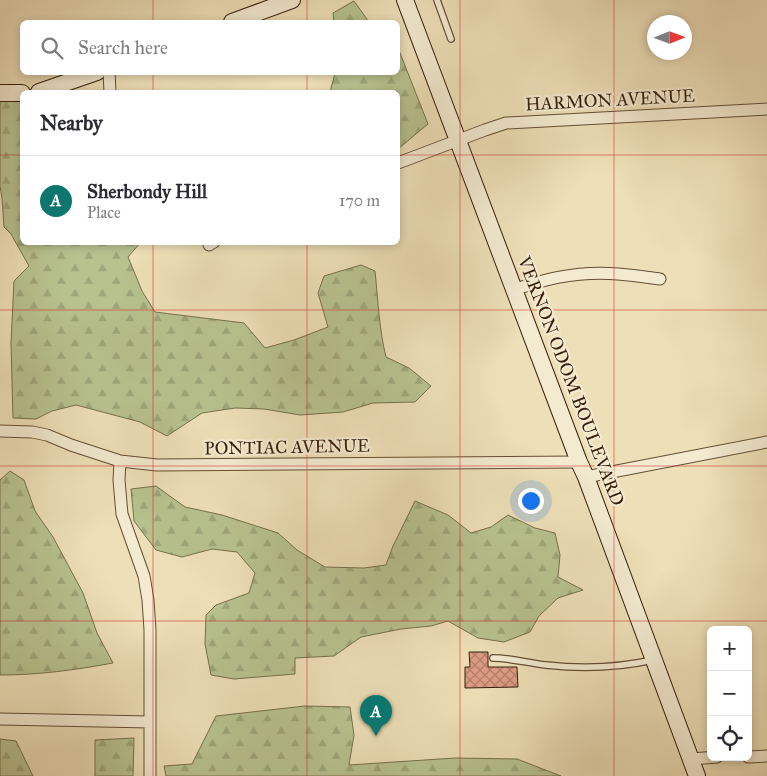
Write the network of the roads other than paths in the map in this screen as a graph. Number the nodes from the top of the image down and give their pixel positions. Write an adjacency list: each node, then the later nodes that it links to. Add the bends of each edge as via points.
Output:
1 (292, 0): 4 (main road)
2 (405, 0): 14 (main road, VERNON ODOM BOULEVARD)
3 (437, 0): 6 (lane)
4 (261, 5): 5 (main road)
5 (235, 20)
6 (451, 38)
7 (88, 75): 9 (main road)
8 (109, 75): 10 (street)
9 (44, 90)
10 (110, 90)
11 (0, 93): 12 (main road)
12 (20, 93)
13 (767, 109): 14 (street, HARMON AVENUE, via 506,123)
14 (458, 140): 15 (street, HARMON AVENUE); 17 (main road, VERNON ODOM BOULEVARD)
15 (400, 161)
16 (660, 279): 17 (street, via 617,274 566,276 537,281)
17 (514, 290): 21 (main road, VERNON ODOM BOULEVARD)
18 (0, 431): 20 (street, PONTIAC AVENUE, via 47,435)
19 (767, 442): 21 (street, PONTIAC AVENUE)
20 (120, 461): 21 (street, PONTIAC AVENUE, via 214,466); 25 (street, via 122,514 144,576 148,600)
21 (583, 469): 23 (main road, VERNON ODOM BOULEVARD)
22 (493, 658): 23 (lane, via 579,668 624,666)
23 (655, 660): 29 (main road, VERNON ODOM BOULEVARD)
24 (0, 719): 25 (street)
25 (150, 722): 30 (street)
26 (767, 756): 27 (street)
27 (752, 757)
28 (707, 758): 29 (street)
29 (691, 759): 31 (main road, VERNON ODOM BOULEVARD)
30 (150, 776)
31 (698, 776)

